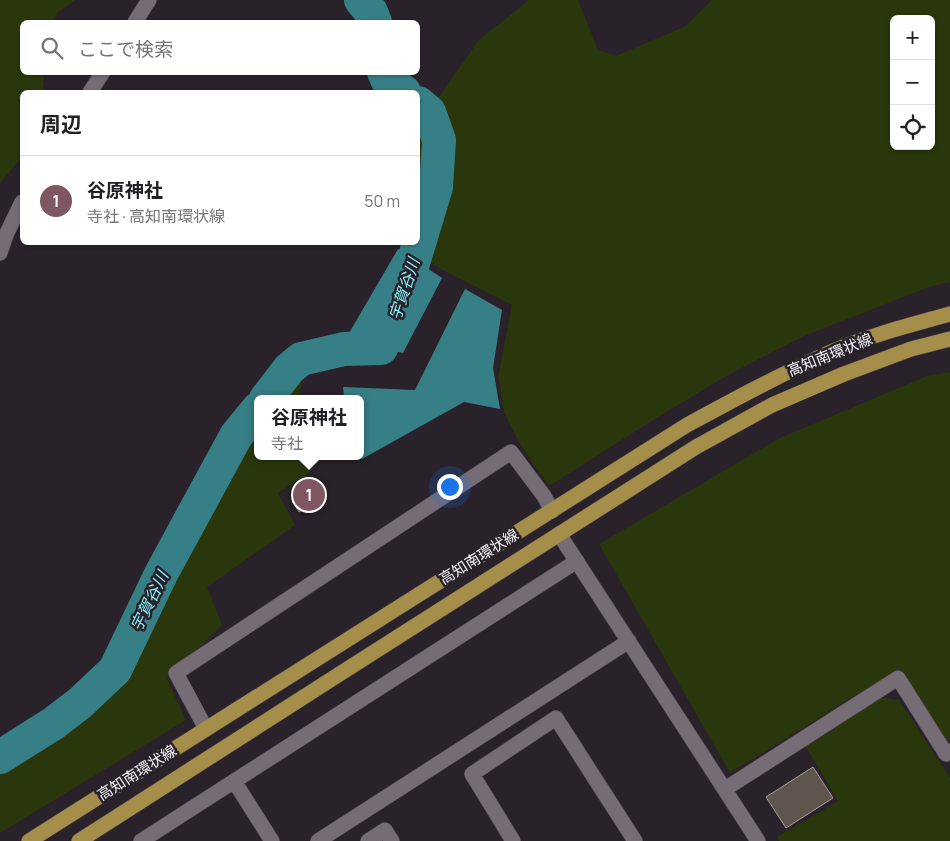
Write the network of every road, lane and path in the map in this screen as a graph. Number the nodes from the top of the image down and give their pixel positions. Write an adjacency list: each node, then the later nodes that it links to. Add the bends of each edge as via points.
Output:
1 (149, 0): 2 (street)
2 (136, 20)
3 (101, 75): 4 (street)
4 (91, 90)
5 (20, 206): 6 (street)
6 (0, 253)
7 (950, 314): 9 (main road, 高知南環状線, via 835,350 761,385 687,425)
8 (950, 339): 10 (main road, 高知南環状線, via 911,349 772,405 696,448)
9 (552, 511): 13 (main road, 高知南環状線); 13 (street, via 511,452 176,673)
10 (559, 534): 11 (street); 18 (main road, 高知南環状線)
11 (578, 561): 12 (street); 15 (street)
12 (629, 641): 16 (street); 21 (street)
13 (206, 730): 17 (main road, 高知南環状線)
14 (950, 751): 16 (street, via 946,754 898,678)
15 (234, 781): 19 (street); 20 (street)
16 (725, 789): 26 (street)
17 (29, 841)
18 (79, 841)
19 (141, 841)
20 (272, 841)
21 (318, 841)
22 (368, 841): 23 (street, via 385,830)
23 (392, 841)
24 (513, 841): 25 (street, via 472,774 556,718)
25 (635, 841)
26 (758, 841)

